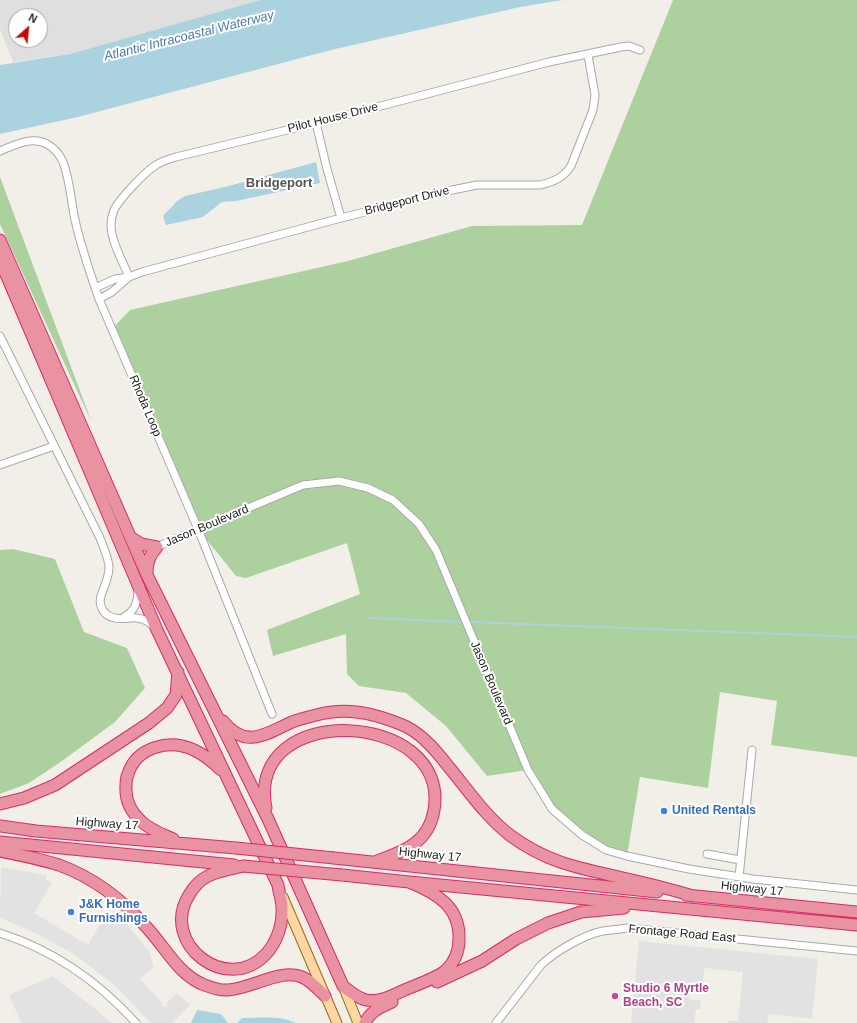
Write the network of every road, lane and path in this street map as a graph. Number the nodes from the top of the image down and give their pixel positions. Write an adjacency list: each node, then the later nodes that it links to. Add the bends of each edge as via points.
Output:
1 (640, 50): 2 (street, Pilot House Drive, via 630,46)
2 (588, 55): 3 (street, Pilot House Drive, via 549,62); 5 (street, Bridgeport Drive, via 595,95 593,110 571,166 559,179 540,185 477,185)
3 (316, 123): 5 (street); 8 (street, Pilot House Drive, via 176,157 157,164 147,172 122,199 112,217 113,236)
4 (0, 151): 9 (street, Rhoda Loop, via 33,141 48,144 59,154 65,168 79,236)
5 (341, 218): 8 (street, Bridgeport Drive)
6 (0, 240): 15 (highway)
7 (0, 260): 18 (highway)
8 (129, 277): 9 (street, Bridgeport Drive, via 115,279); 10 (street, Bridgeport Drive, via 112,292)
9 (95, 288): 10 (street, Rhoda Loop)
10 (99, 299): 14 (street, Rhoda Loop)
11 (0, 336): 12 (street)
12 (54, 446): 13 (street); 19 (street, via 100,538 110,564 100,605 109,616)
13 (0, 465)
14 (198, 529): 16 (street, Jason Boulevard); 23 (street, Rhoda Loop); 36 (street, Jason Boulevard, via 303,485 339,481 368,488 393,500 419,524 436,550 528,770 552,808 582,835 606,850 658,863)
15 (130, 537): 16 (highway, via 141,544); 17 (highway)
16 (157, 547): 17 (highway, via 147,563)
17 (147, 575): 22 (highway)
18 (138, 585): 19 (street, via 134,610); 20 (highway)
19 (122, 619): 20 (street, via 135,618 147,621)
20 (157, 630): 21 (highway)
21 (178, 672): 25 (highway); 26 (highway, via 176,695 167,708 149,723 55,785 24,798)
22 (214, 710): 27 (highway); 40 (highway, via 230,729 242,737 257,737 293,722 330,712 357,712 390,720 407,728 436,750 482,809 509,835 532,850 579,869)
23 (272, 714)
24 (752, 750): 33 (street)
25 (227, 777): 30 (highway, via 204,756 181,746 155,747 133,762 127,774 126,790 127,802 132,811 149,828); 38 (highway)
26 (0, 804)
27 (268, 819): 34 (highway, via 264,784 278,756 290,746 303,737 338,730 368,732 383,737 401,745 417,757 431,776 436,799 428,829 418,842 397,854); 46 (highway)
28 (0, 826): 30 (highway, Highway 17)
29 (0, 842): 35 (highway)
30 (179, 842): 34 (highway, Highway 17, bridge)
31 (0, 851): 47 (highway, via 58,865 97,883 126,905 181,970 202,984 228,991 293,975 312,983)
32 (707, 854): 33 (street)
33 (740, 860): 36 (street)
34 (374, 862): 40 (highway, Highway 17)
35 (243, 866): 37 (highway, bridge); 38 (highway, via 208,876 199,882 186,900 183,909 182,927 189,946 215,967 239,969 260,960 269,950 279,933 282,912)
36 (739, 877): 39 (street, Jason Boulevard)
37 (409, 882): 41 (highway); 46 (highway, via 439,897 455,914 460,932 457,955 444,972 381,1000 360,998)
38 (278, 885): 47 (main road)
39 (857, 890)
40 (693, 896): 42 (highway, Highway 17)
41 (651, 905): 43 (highway); 51 (highway, via 581,912 548,923 516,939 482,961 378,1008 370,1014)
42 (857, 912)
43 (857, 925)
44 (0, 933): 48 (street, via 36,946 82,974)
45 (857, 951): 52 (street, Frontage Road East, via 628,928 602,931 574,942 550,956)
46 (342, 986): 50 (main road)
47 (325, 996): 49 (main road)
48 (136, 1023)
49 (337, 1023)
50 (358, 1023)
51 (365, 1023)
52 (496, 1023)

